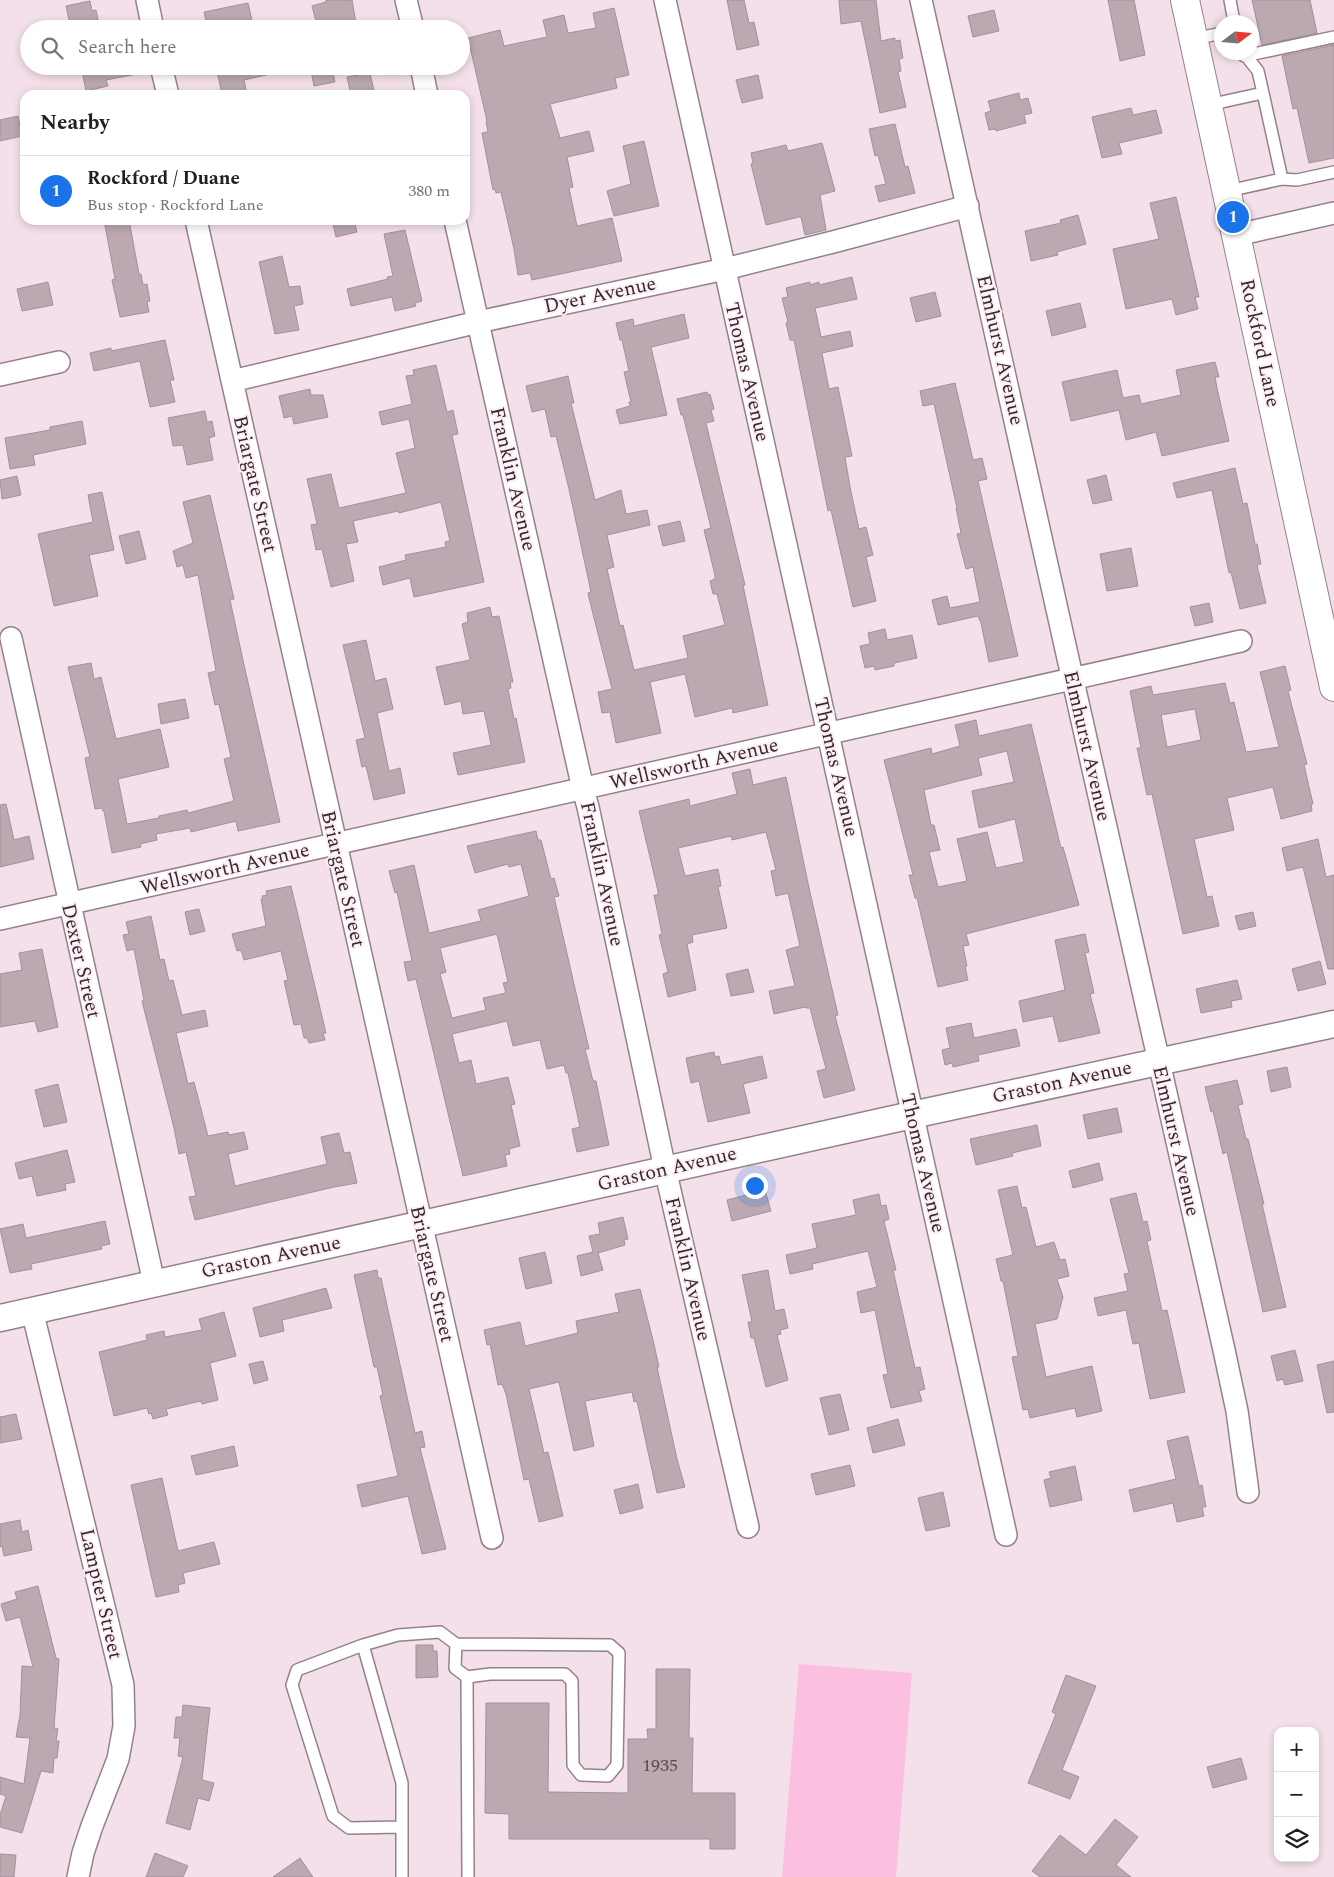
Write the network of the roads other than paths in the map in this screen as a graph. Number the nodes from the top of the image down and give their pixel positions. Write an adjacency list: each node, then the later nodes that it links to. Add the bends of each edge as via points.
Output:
1 (146, 0): 8 (street)
2 (406, 0): 9 (street)
3 (665, 0): 29 (street, Thomas Avenue)
4 (921, 0): 24 (street, Elmhurst Avenue)
5 (1185, 0): 12 (main road, Rockford Lane)
6 (1230, 0): 7 (lane)
7 (1233, 15)
8 (151, 20)
9 (410, 20)
10 (1214, 35): 12 (lane)
11 (1334, 37): 13 (lane)
12 (1194, 39): 20 (main road, Rockford Lane)
13 (1259, 51)
14 (1249, 60): 19 (lane, via 1258,70)
15 (163, 75): 17 (street)
16 (423, 75): 18 (street)
17 (167, 90)
18 (426, 90)
19 (1263, 93): 20 (lane); 22 (lane)
20 (1208, 105): 23 (main road, Rockford Lane)
21 (1334, 172): 22 (lane, via 1297,180)
22 (1282, 179): 23 (lane)
23 (1228, 191): 28 (main road, Rockford Lane)
24 (968, 206): 29 (street, Dyer Avenue); 36 (street, Elmhurst Avenue)
25 (1334, 213): 28 (street)
26 (197, 225): 33 (street, Briargate Street)
27 (456, 225): 30 (street, Franklin Avenue)
28 (1237, 234): 37 (main road, Rockford Lane)
29 (724, 269): 30 (street, Dyer Avenue); 38 (street, Thomas Avenue)
30 (478, 322): 33 (street, Dyer Avenue); 39 (street, Franklin Avenue)
31 (59, 362): 32 (street)
32 (0, 375)
33 (232, 381): 40 (street, Briargate Street)
34 (11, 638): 41 (street, Dexter Street)
35 (1240, 641): 36 (street, Wellsworth Avenue)
36 (1073, 678): 38 (street, Wellsworth Avenue); 44 (street, Elmhurst Avenue)
37 (1334, 687)
38 (829, 734): 39 (street, Wellsworth Avenue); 45 (street, Thomas Avenue)
39 (583, 789): 40 (street, Wellsworth Avenue); 46 (street, Franklin Avenue)
40 (336, 844): 41 (street, Wellsworth Avenue); 47 (street, Briargate Street)
41 (68, 904): 42 (street, Wellsworth Avenue); 48 (street, Dexter Street)
42 (0, 918)
43 (1334, 1024): 44 (street, Graston Avenue)
44 (1158, 1061): 45 (street, Graston Avenue); 51 (street, Elmhurst Avenue, via 1237,1411)
45 (912, 1115): 46 (street, Graston Avenue); 53 (street, Thomas Avenue)
46 (665, 1169): 47 (street, Graston Avenue); 52 (street, Franklin Avenue)
47 (420, 1224): 48 (street, Graston Avenue); 54 (street, Briargate Street)
48 (154, 1283): 49 (street, Graston Avenue)
49 (32, 1310): 50 (street, Graston Avenue); 59 (street, Lampter Street, via 123,1685 124,1726 118,1759 92,1826)
50 (0, 1318)
51 (1248, 1492)
52 (748, 1527)
53 (1006, 1535)
54 (492, 1538)
55 (456, 1644): 56 (lane, via 440,1632 398,1635); 57 (lane, via 456,1668); 57 (lane, via 610,1645 619,1653 617,1765 608,1776 581,1775 573,1765 572,1682 565,1674)
56 (363, 1645): 58 (lane, via 402,1783); 58 (lane, via 297,1670 292,1685 333,1816 349,1828)
57 (467, 1676): 61 (lane)
58 (402, 1827): 60 (lane)
59 (78, 1877)
60 (402, 1877)
61 (468, 1877)

